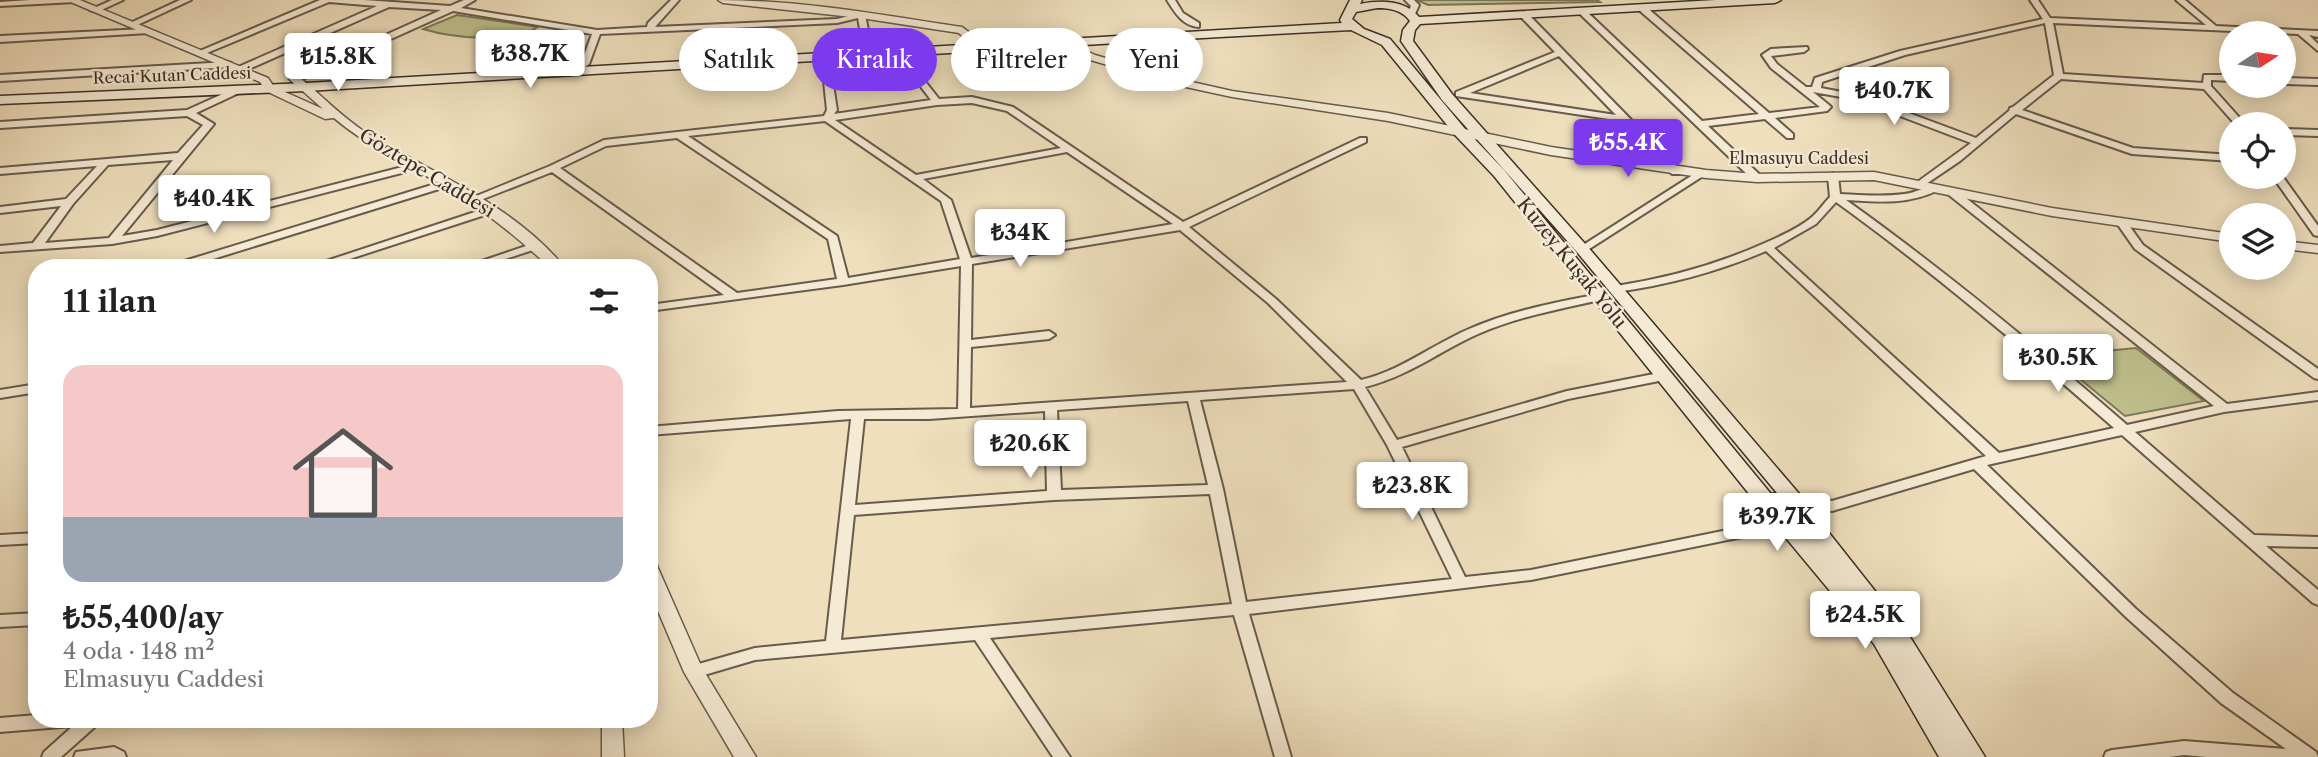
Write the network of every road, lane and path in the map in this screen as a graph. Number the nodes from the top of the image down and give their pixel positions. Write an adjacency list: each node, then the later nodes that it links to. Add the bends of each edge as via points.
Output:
1 (6, 0): 15 (street)
2 (73, 0): 15 (street); 19 (street)
3 (119, 0): 19 (street)
4 (187, 0): 27 (street)
5 (329, 0): 16 (street); 43 (street)
6 (471, 0): 18 (street)
7 (675, 0): 31 (street)
8 (723, 0): 22 (street)
9 (1171, 0): 26 (street, via 1180,15)
10 (1383, 0): 23 (main road)
11 (1630, 0): 23 (main road)
12 (1775, 0): 17 (main road)
13 (2034, 0): 25 (street)
14 (2180, 0): 28 (street)
15 (0, 3)
16 (389, 4): 18 (street); 48 (street)
17 (1642, 8): 20 (main road); 69 (street)
18 (455, 9): 34 (street); 54 (street)
19 (94, 10): 27 (street)
20 (1582, 12): 24 (main road); 72 (street)
21 (1351, 13): 23 (main road, via 1367,5); 26 (main road, Recai Kutan Caddesi); 35 (main road); 38 (main road, Recai Kutan Caddesi)
22 (861, 15): 29 (street); 30 (street); 31 (street, via 837,21)
23 (1409, 15): 24 (main road); 35 (main road, via 1390,34); 63 (main road, Kuzey Kuşak Yolu, via 1407,41)
24 (1524, 15): 44 (street)
25 (2048, 20): 28 (street); 49 (street); 58 (street, via 1857,65 1818,80)
26 (1196, 25): 32 (main road, Recai Kutan Caddesi)
27 (131, 26): 33 (street)
28 (2212, 26): 36 (street)
29 (864, 28)
30 (951, 28)
31 (651, 29): 34 (street)
32 (1091, 30)
33 (145, 31): 39 (street); 43 (street)
34 (597, 32): 47 (street)
35 (1366, 32): 75 (main road, Kuzey Kuşak Yolu, via 1386,43)
36 (2300, 33): 37 (street); 40 (street)
37 (2318, 34)
38 (1091, 37)
39 (0, 39)
40 (2318, 48)
41 (812, 49): 47 (main road, Recai Kutan Caddesi)
42 (1804, 49): 57 (street, via 1766,55)
43 (199, 52): 48 (street)
44 (1559, 53): 63 (street); 71 (street)
45 (812, 56): 54 (main road, Recai Kutan Caddesi)
46 (1091, 57): 75 (street, Elmasuyu Caddesi, via 1232,94 1388,117)
47 (585, 64): 54 (main road, Recai Kutan Caddesi)
48 (233, 68): 50 (street); 55 (street)
49 (2059, 76): 56 (street); 66 (street)
50 (0, 78)
51 (2219, 78): 56 (street, via 2207,77)
52 (2296, 81): 53 (street)
53 (2318, 82)
54 (300, 83): 55 (main road, Recai Kutan Caddesi); 74 (street, Göztepe Caddesi)
55 (267, 85): 59 (main road, Recai Kutan Caddesi); 62 (main road, Recai Kutan Caddesi); 74 (street)
56 (2207, 86): 67 (street)
57 (1805, 89): 58 (street); 69 (street, via 1826,107)
58 (1816, 89): 82 (street, via 1860,98)
59 (238, 90): 64 (main road, Recai Kutan Caddesi); 68 (street)
60 (830, 91): 70 (street, via 832,110)
61 (928, 91): 65 (street)
62 (0, 94)
63 (1453, 95): 71 (street); 80 (main road, Kuzey Kuşak Yolu)
64 (0, 100)
65 (937, 102): 70 (street); 83 (street, via 972,100 1010,109)
66 (2013, 110): 82 (street); 85 (street, via 2132,151)
67 (2230, 112)
68 (189, 113): 73 (street); 84 (street, via 209,124)
69 (1765, 115): 72 (street); 79 (street)
70 (827, 118): 77 (street); 93 (street)
71 (1625, 119): 90 (street)
72 (1700, 124): 94 (street)
73 (0, 125)
74 (359, 133): 87 (street, Göztepe Caddesi)
75 (1461, 133): 80 (street, Elmasuyu Caddesi); 125 (main road, Kuzey Kuşak Yolu)
76 (2296, 133): 78 (street)
77 (678, 134): 88 (street, via 604,143); 122 (street, via 833,238)
78 (2318, 134)
79 (1790, 136)
80 (1482, 138): 90 (street, Elmasuyu Caddesi); 115 (main road, Kuzey Kuşak Yolu)
81 (1363, 139): 106 (street)
82 (1978, 142): 96 (street)
83 (1070, 149): 93 (street); 106 (street)
84 (181, 156): 86 (street); 109 (street)
85 (2219, 157)
86 (104, 164): 89 (street); 102 (street)
87 (418, 166): 95 (street, Göztepe Caddesi); 109 (street)
88 (553, 168): 101 (street); 124 (street)
89 (0, 171)
90 (1675, 172): 91 (street, Elmasuyu Caddesi)
91 (1699, 174): 94 (street, Elmasuyu Caddesi); 115 (street)
92 (1833, 176): 94 (street, Elmasuyu Caddesi); 96 (street, Elmasuyu Caddesi, via 1874,176); 100 (street)
93 (914, 178): 121 (street, via 946,200)
94 (1757, 178)
95 (449, 183): 101 (street, Göztepe Caddesi); 117 (street)
96 (1920, 185): 97 (street, Elmasuyu Caddesi)
97 (1934, 188): 99 (street, Elmasuyu Caddesi); 100 (street, via 1909,197)
98 (2287, 189): 107 (street)
99 (1953, 192): 105 (street, Elmasuyu Caddesi); 137 (street)
100 (1835, 197): 112 (street, via 1810,224); 141 (street, via 1909,250)
101 (474, 199): 104 (street, Göztepe Caddesi)
102 (69, 202): 103 (street); 110 (street)
103 (0, 210)
104 (490, 210): 111 (street, Göztepe Caddesi); 118 (street)
105 (2121, 222): 108 (street, Elmasuyu Caddesi); 129 (street, via 2139,247)
106 (1182, 226): 121 (street); 131 (street, via 1272,301)
107 (2318, 233)
108 (2219, 236)
109 (112, 241): 110 (street)
110 (37, 246): 114 (street)
111 (535, 246): 119 (street); 120 (street, Göztepe Caddesi)
112 (1766, 246): 123 (street, via 1696,273); 143 (street)
113 (2296, 246): 116 (street)
114 (0, 249)
115 (1582, 249): 123 (main road, Kuzey Kuşak Yolu)
116 (2318, 249)
117 (201, 259)
118 (338, 259)
119 (494, 259)
120 (549, 259)
121 (967, 262): 122 (street); 128 (street)
122 (842, 282): 124 (street)
123 (1616, 289): 147 (main road, Kuzey Kuşak Yolu)
124 (735, 296): 126 (street)
125 (1600, 297): 130 (main road, Kuzey Kuşak Yolu); 131 (street, via 1497,321 1383,380)
126 (658, 307)
127 (1049, 335): 128 (street)
128 (965, 344): 138 (street)
129 (2318, 375)
130 (1664, 376): 142 (street, via 1567,395); 148 (main road, Kuzey Kuşak Yolu)
131 (1358, 386): 134 (street); 142 (street)
132 (28, 389): 133 (street)
133 (0, 394)
134 (1194, 396): 136 (street); 145 (street)
135 (2318, 396): 137 (street)
136 (1051, 407): 138 (street); 146 (street)
137 (2224, 408): 141 (street)
138 (964, 412): 139 (street)
139 (858, 415): 140 (street); 150 (street)
140 (658, 429)
141 (2126, 429): 143 (street); 155 (street)
142 (1394, 445): 157 (street)
143 (1996, 458): 144 (street)
144 (1976, 463): 149 (street); 181 (street, via 2169,647 2227,698)
145 (1216, 489): 146 (street); 160 (street)
146 (1054, 495): 150 (street)
147 (1798, 501): 148 (main road, via 1778,499); 149 (street); 152 (main road, Kuzey Kuşak Yolu, via 1815,513)
148 (1767, 506): 151 (street); 152 (main road, Kuzey Kuşak Yolu, via 1776,525)
149 (1832, 506): 152 (street)
150 (847, 511): 164 (street)
151 (1757, 529): 152 (street); 152 (street, via 1781,536); 157 (street, via 1531,575)
152 (1809, 534): 177 (main road, via 1882,638); 178 (main road, via 1898,635)
153 (28, 538): 154 (street)
154 (0, 540)
155 (2251, 540): 156 (street); 159 (street)
156 (2318, 542)
157 (1461, 583): 160 (street)
158 (658, 589): 165 (street)
159 (2318, 600)
160 (1240, 609): 163 (street); 176 (street)
161 (28, 619): 162 (street)
162 (0, 621)
163 (978, 632): 164 (street); 175 (street)
164 (833, 646): 165 (street, via 755,654)
165 (694, 672): 174 (street)
166 (28, 723): 167 (street)
167 (0, 725)
168 (82, 728): 171 (street)
169 (612, 728): 170 (street)
170 (610, 756)
171 (50, 757)
172 (82, 757): 173 (street)
173 (118, 757)
174 (745, 757)
175 (1062, 757)
176 (1283, 757)
177 (1952, 757)
178 (1973, 757)
179 (2112, 757): 180 (street, via 2184,748)
180 (2292, 757)
181 (2310, 757)

